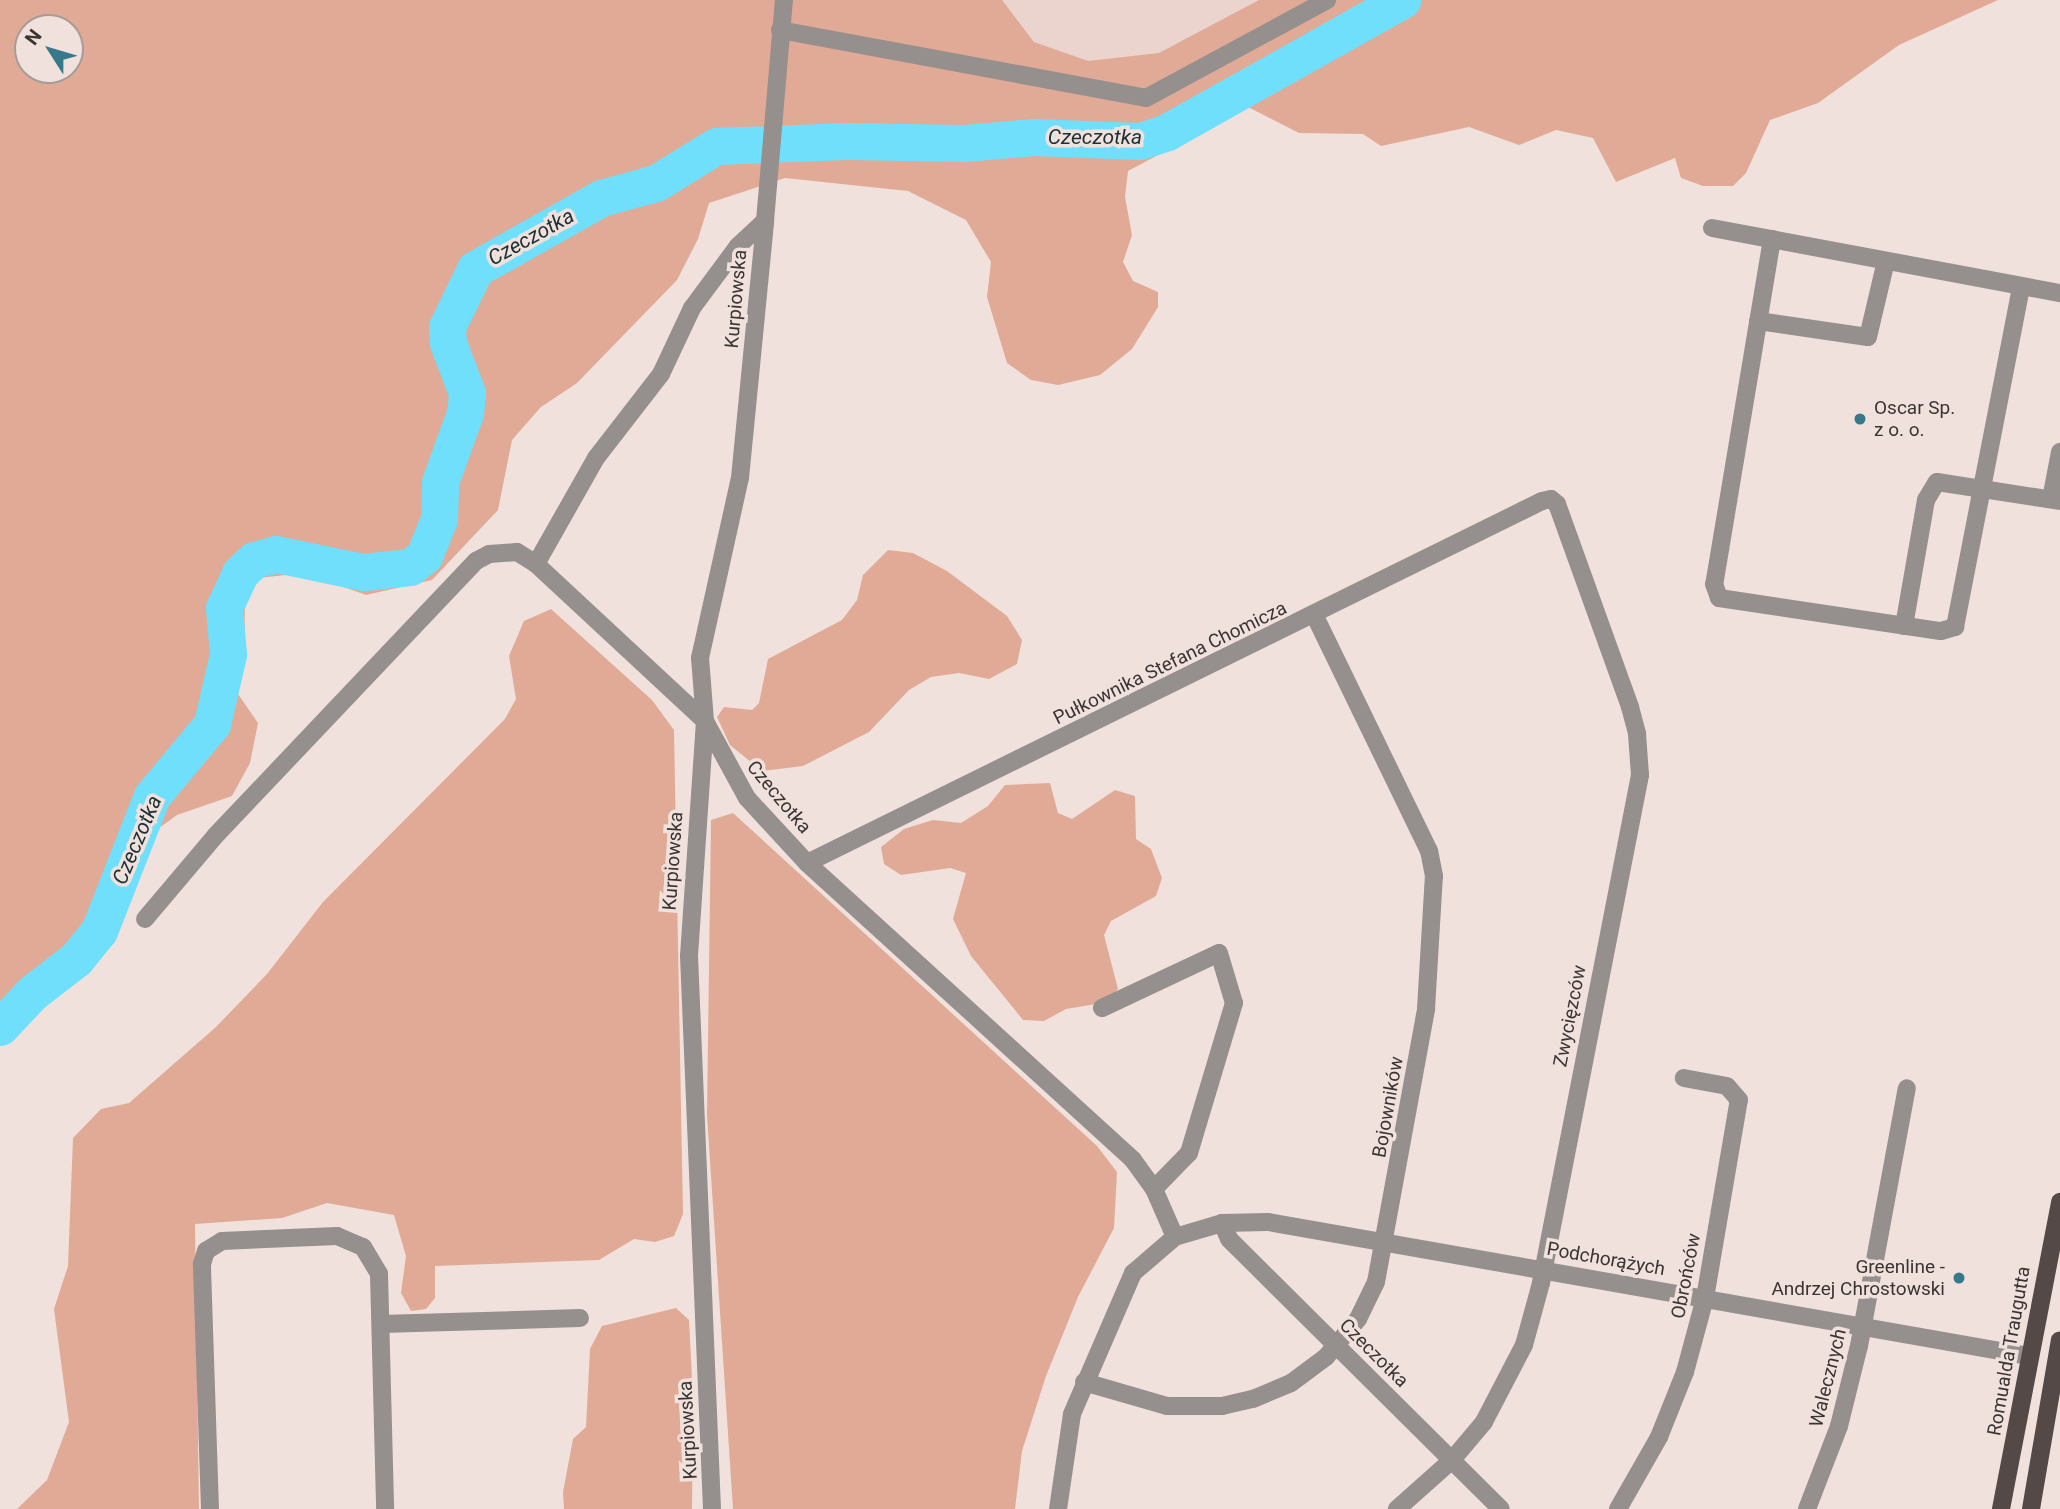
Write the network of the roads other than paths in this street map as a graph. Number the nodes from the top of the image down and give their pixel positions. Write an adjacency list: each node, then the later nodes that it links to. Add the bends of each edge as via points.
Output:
1 (784, 0): 3 (street, Kurpiowska)
2 (1327, 0): 3 (street, via 1146,98)
3 (780, 30): 4 (street, Kurpiowska)
4 (765, 221): 15 (street, via 738,246 692,308 662,374 596,458); 18 (street, Kurpiowska, via 740,478 700,659)
5 (1712, 228): 6 (street)
6 (1772, 239): 7 (street); 10 (street)
7 (1886, 261): 8 (street); 10 (street, via 1868,337)
8 (2021, 286): 9 (street); 12 (street)
9 (2060, 293)
10 (1758, 321): 17 (street, via 1714,590 1719,598)
11 (2060, 452): 14 (street)
12 (1982, 487): 14 (street); 17 (street, via 1955,626 1941,632); 17 (street, via 1937,482 1928,492)
13 (1551, 499): 16 (street, Pułkownika Stefana Chomicza); 29 (street, Zwycięzców, via 1561,510 1630,707 1640,764)
14 (2056, 500)
15 (536, 564): 18 (street, Czeczotka); 20 (street, Czeczotka, via 517,552 489,554 476,561 216,835)
16 (1315, 616): 19 (street, Pułkownika Stefana Chomicza); 28 (street, Bojowników, via 1433,863 1426,1009)
17 (1904, 626)
18 (705, 721): 19 (street, Czeczotka, via 747,798); 42 (street, Kurpiowska, via 688,956)
19 (807, 863): 24 (street, Czeczotka, via 1133,1160)
20 (145, 919)
21 (1102, 1008): 24 (street, via 1219,953 1234,1003 1189,1153)
22 (1684, 1078): 30 (street, Obrońców, via 1727,1086 1739,1100)
23 (1907, 1088): 33 (street, Walecznych)
24 (1154, 1189): 27 (street, Czeczotka)
25 (2060, 1202): 36 (main road, Romualda Traugutta)
26 (1222, 1223): 27 (street, Podchorążych); 28 (street, Podchorążych, via 1268,1222); 35 (street, Czeczotka, via 1229,1239)
27 (1175, 1237): 38 (street, via 1133,1273)
28 (1385, 1242): 29 (street, Podchorążych); 35 (street, Bojowników, via 1368,1300)
29 (1544, 1269): 30 (street, Podchorążych); 39 (street, Zwycięzców, via 1534,1314 1510,1380)
30 (1705, 1298): 33 (street, Podchorążych); 46 (street, Obrońców, via 1672,1405)
31 (580, 1318): 32 (street)
32 (381, 1324): 40 (street, via 379,1274 372,1258 350,1240 325,1236 211,1246 202,1264); 41 (street)
33 (1863, 1325): 36 (street, Podchorążych); 47 (street, Walecznych, via 1839,1426)
34 (2060, 1340): 37 (main road)
35 (1338, 1346): 38 (street, Bojowników, via 1291,1383 1222,1406 1167,1406); 39 (street, Czeczotka)
36 (2029, 1356): 37 (main road); 48 (main road, Romualda Traugutta)
37 (2059, 1364): 49 (main road)
38 (1084, 1382): 43 (street, via 1068,1432)
39 (1452, 1461): 44 (street, Zwycięzców); 45 (street, Czeczotka)
40 (211, 1509)
41 (385, 1509)
42 (712, 1509)
43 (1058, 1509)
44 (1397, 1509)
45 (1500, 1509)
46 (1618, 1509)
47 (1807, 1509)
48 (2001, 1509)
49 (2031, 1509)

